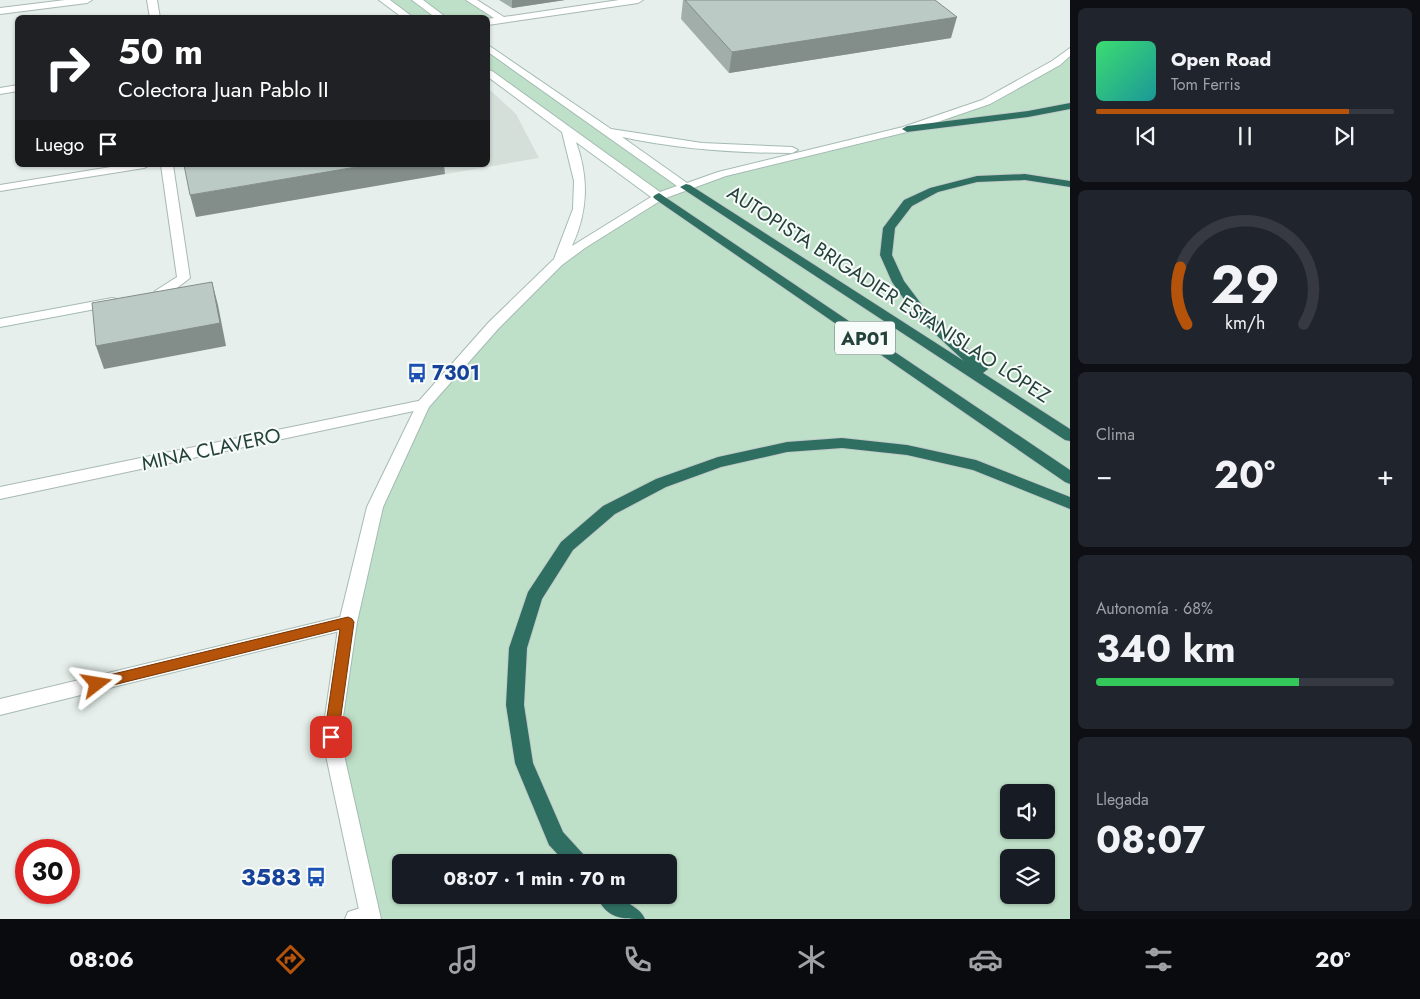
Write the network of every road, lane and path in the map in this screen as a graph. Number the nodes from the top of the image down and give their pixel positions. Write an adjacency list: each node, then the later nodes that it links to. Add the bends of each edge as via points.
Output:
1 (87, 0): 7 (main road)
2 (152, 0): 8 (main road)
3 (384, 0): 9 (main road)
4 (417, 0): 10 (main road)
5 (471, 0): 11 (main road)
6 (638, 0): 11 (main road)
7 (0, 11)
8 (154, 15)
9 (406, 15)
10 (439, 15)
11 (503, 20): 12 (main road)
12 (490, 22)
13 (490, 49): 21 (main road)
14 (1070, 51): 19 (main road, via 1056,63 986,102)
15 (490, 74): 20 (main road)
16 (15, 88): 17 (main road)
17 (0, 91)
18 (1070, 106): 19 (highway)
19 (907, 129): 22 (main road)
20 (567, 130): 28 (main road); 29 (main road, via 581,180 580,206 573,234)
21 (606, 130): 22 (main road, via 672,144 755,151); 26 (main road)
22 (816, 150): 26 (main road, via 722,174)
23 (131, 167): 27 (main road)
24 (167, 167): 30 (main road, via 184,278)
25 (1070, 184): 33 (highway, via 1025,178 977,179 934,190 908,203 889,228 886,255 898,282 920,312)
26 (686, 187): 28 (main road); 33 (highway, AUTOPISTA BRIGADIER ESTANISLAO LÓPEZ / AP01)
27 (0, 188)
28 (659, 197): 29 (main road); 36 (highway, AP01)
29 (558, 262): 34 (main road, via 494,325)
30 (155, 295)
31 (122, 300): 32 (main road)
32 (0, 323)
33 (1013, 398): 35 (highway, AUTOPISTA BRIGADIER ESTANISLAO LÓPEZ / AP01)
34 (422, 405): 37 (main road, MINA CLAVERO); 39 (main road, via 375,507)
35 (1070, 436)
36 (1070, 478)
37 (0, 493)
38 (1070, 503): 41 (highway, via 976,465 908,450 842,442 787,447 718,462 661,483 610,510 567,546 534,597 518,648 515,705 524,763 556,838)
39 (348, 622): 40 (main road); 43 (main road, via 331,737)
40 (0, 707)
41 (570, 854)
42 (614, 904): 44 (highway)
43 (365, 918)
44 (636, 919)

